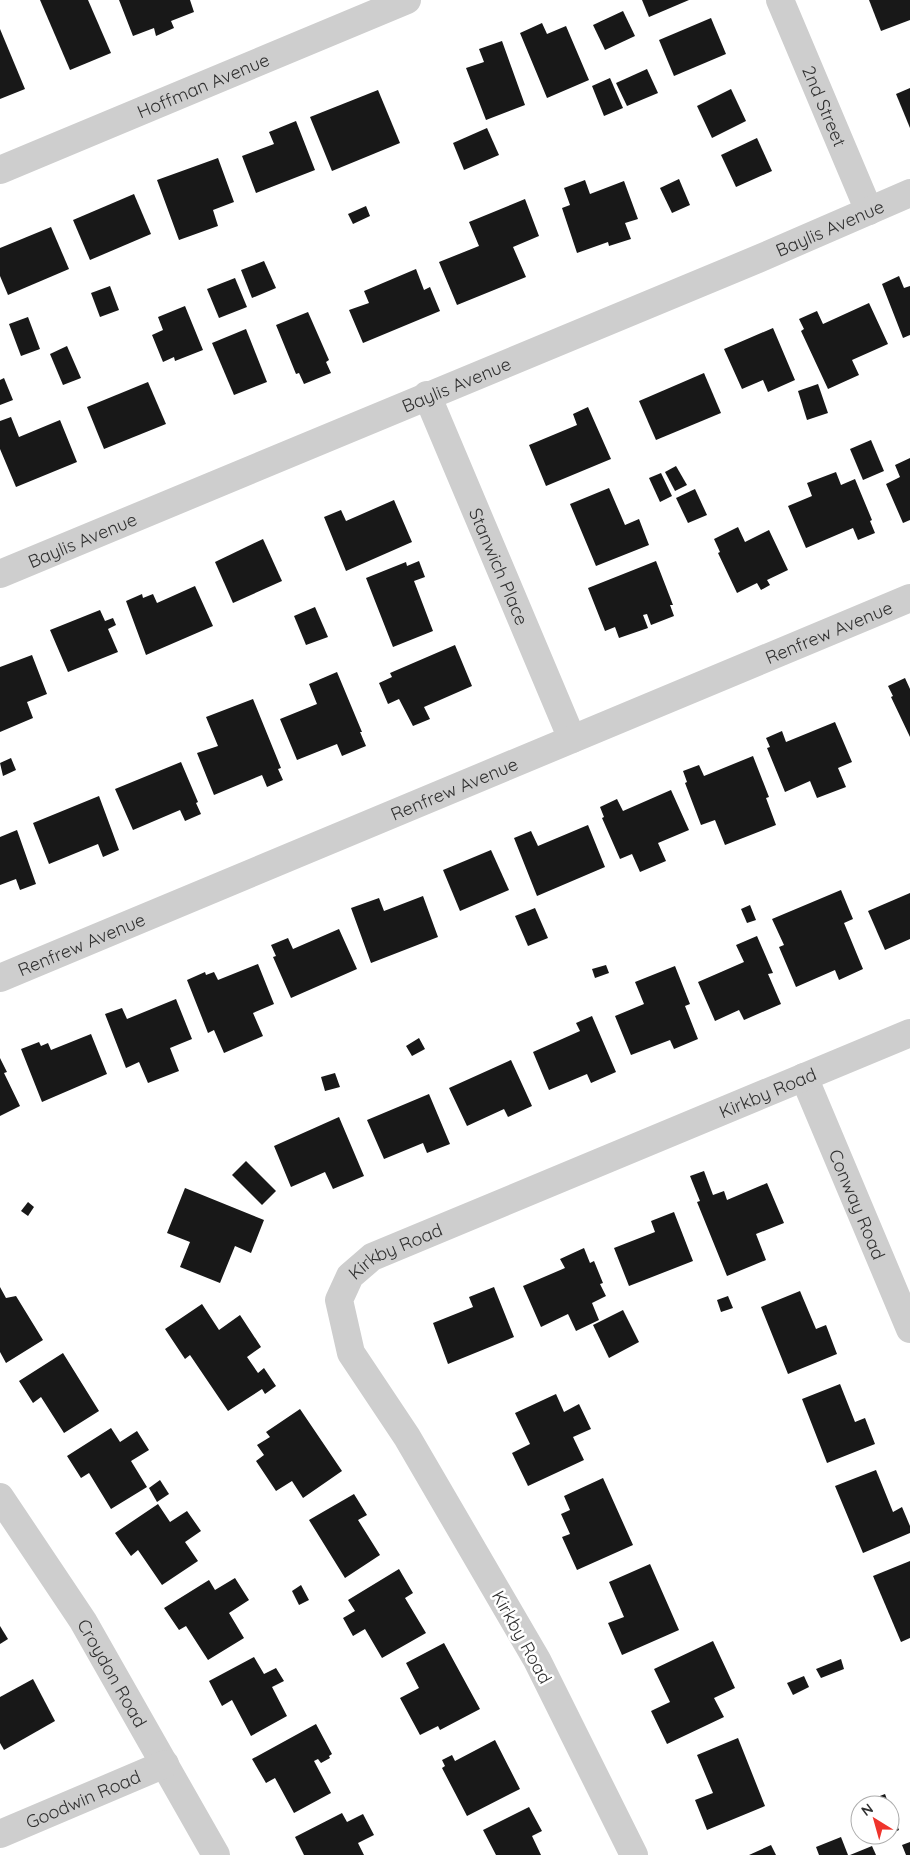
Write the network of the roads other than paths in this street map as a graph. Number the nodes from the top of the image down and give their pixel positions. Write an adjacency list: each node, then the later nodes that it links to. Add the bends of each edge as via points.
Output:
1 (407, 0): 3 (street, Hoffman Avenue)
2 (780, 0): 5 (street, 2nd Street)
3 (0, 170)
4 (910, 193): 5 (street, Baylis Avenue)
5 (869, 211): 6 (street, Baylis Avenue)
6 (427, 395): 7 (street, Baylis Avenue); 9 (street, Stanwich Place)
7 (0, 574)
8 (910, 598): 9 (street, Renfrew Avenue)
9 (572, 739): 10 (street, Renfrew Avenue)
10 (0, 978)
11 (910, 1033): 12 (street, Kirkby Road)
12 (804, 1077): 13 (street, Conway Road); 18 (street, Kirkby Road, via 372,1257 350,1276 339,1300 351,1353 407,1437 537,1660)
13 (910, 1329)
14 (0, 1496): 15 (street, Croydon Road, via 82,1620)
15 (165, 1764): 16 (street, Goodwin Road); 17 (street, Croydon Road)
16 (0, 1834)
17 (216, 1855)
18 (634, 1855)

